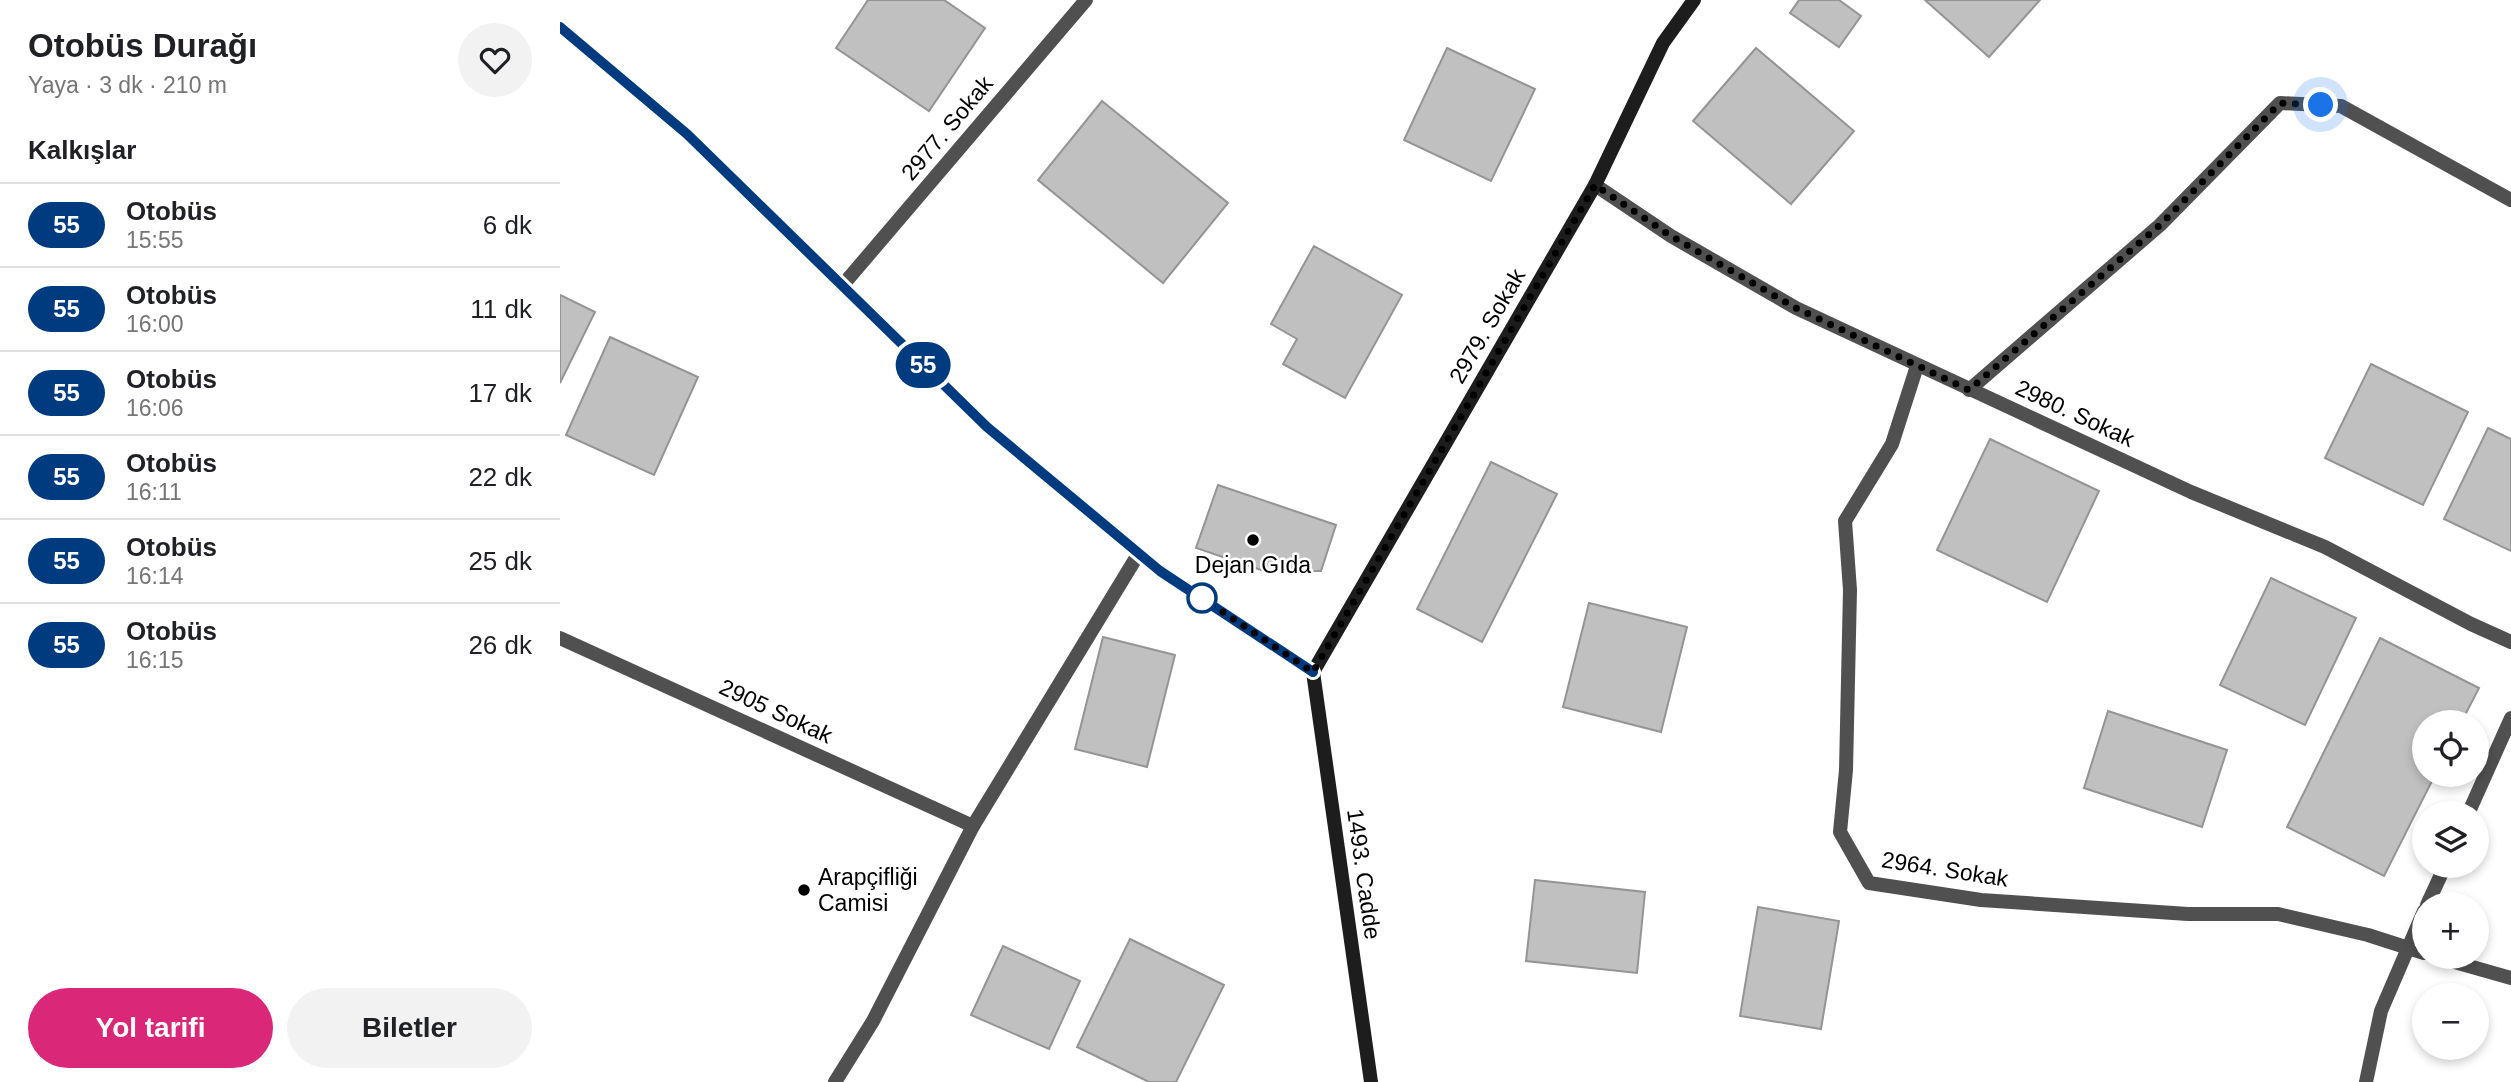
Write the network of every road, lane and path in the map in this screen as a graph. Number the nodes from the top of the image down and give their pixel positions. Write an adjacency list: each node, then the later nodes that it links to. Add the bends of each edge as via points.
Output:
1 (1086, 0): 6 (street, 2977. Sokak)
2 (1694, 0): 4 (street, 2979. Sokak, via 1662,43)
3 (560, 27): 6 (street, via 687,134)
4 (1595, 185): 7 (street, 2980. Sokak, via 1671,236 1796,308); 12 (street, 2979. Sokak)
5 (2511, 200): 8 (street, via 2341,106 2280,103 2160,225)
6 (842, 286): 9 (street, via 987,427)
7 (1917, 366): 8 (street, 2980. Sokak); 17 (street, 2964. Sokak, via 1892,444 1845,521 1850,590 1840,832 1869,883 1981,901 2188,914 2278,914)
8 (1969, 390): 11 (street, 2980. Sokak, via 2191,492 2325,547)
9 (1139, 553): 12 (street); 15 (street)
10 (560, 638): 15 (street, 2905 Sokak)
11 (2511, 642)
12 (1313, 672): 22 (street, 1493. Cadde)
13 (2511, 718): 14 (street)
14 (2474, 801)
15 (973, 826): 21 (street, via 873,1021)
16 (2412, 937): 17 (street)
17 (2407, 947): 18 (street, 2964. Sokak); 23 (street, via 2381,1011)
18 (2412, 949)
19 (2479, 969): 20 (street)
20 (2511, 978)
21 (835, 1082)
22 (1371, 1082)
23 (2366, 1082)

